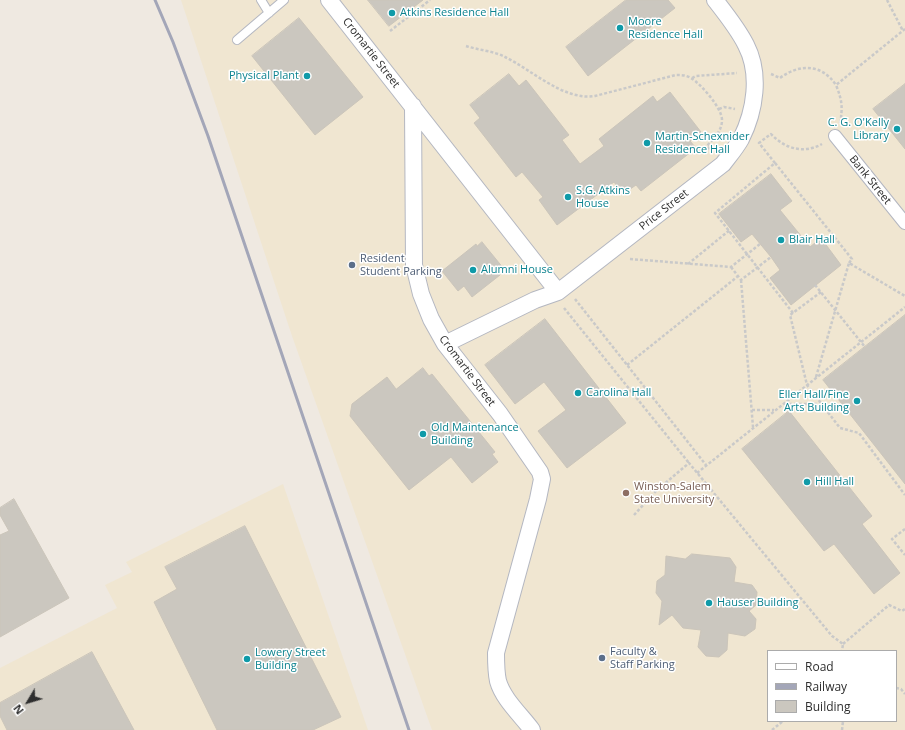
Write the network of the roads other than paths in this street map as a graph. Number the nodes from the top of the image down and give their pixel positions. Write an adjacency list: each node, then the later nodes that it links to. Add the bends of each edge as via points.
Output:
1 (261, 0): 5 (lane)
2 (284, 0): 5 (lane)
3 (329, 0): 7 (street, Cromartie Street)
4 (714, 0): 10 (street, Price Street, via 747,46 754,72 755,93 741,140 723,164)
5 (269, 13): 6 (lane)
6 (237, 40)
7 (413, 106): 10 (street, Cromartie Street); 11 (street, Cromartie Street, via 414,265 421,294)
8 (835, 136): 9 (street, Bank Street)
9 (905, 223)
10 (561, 294): 11 (street, Price Street, via 535,300)
11 (445, 344): 12 (street, Cromartie Street, via 500,414 536,466 542,479 496,653 496,668 502,690)
12 (532, 730)

